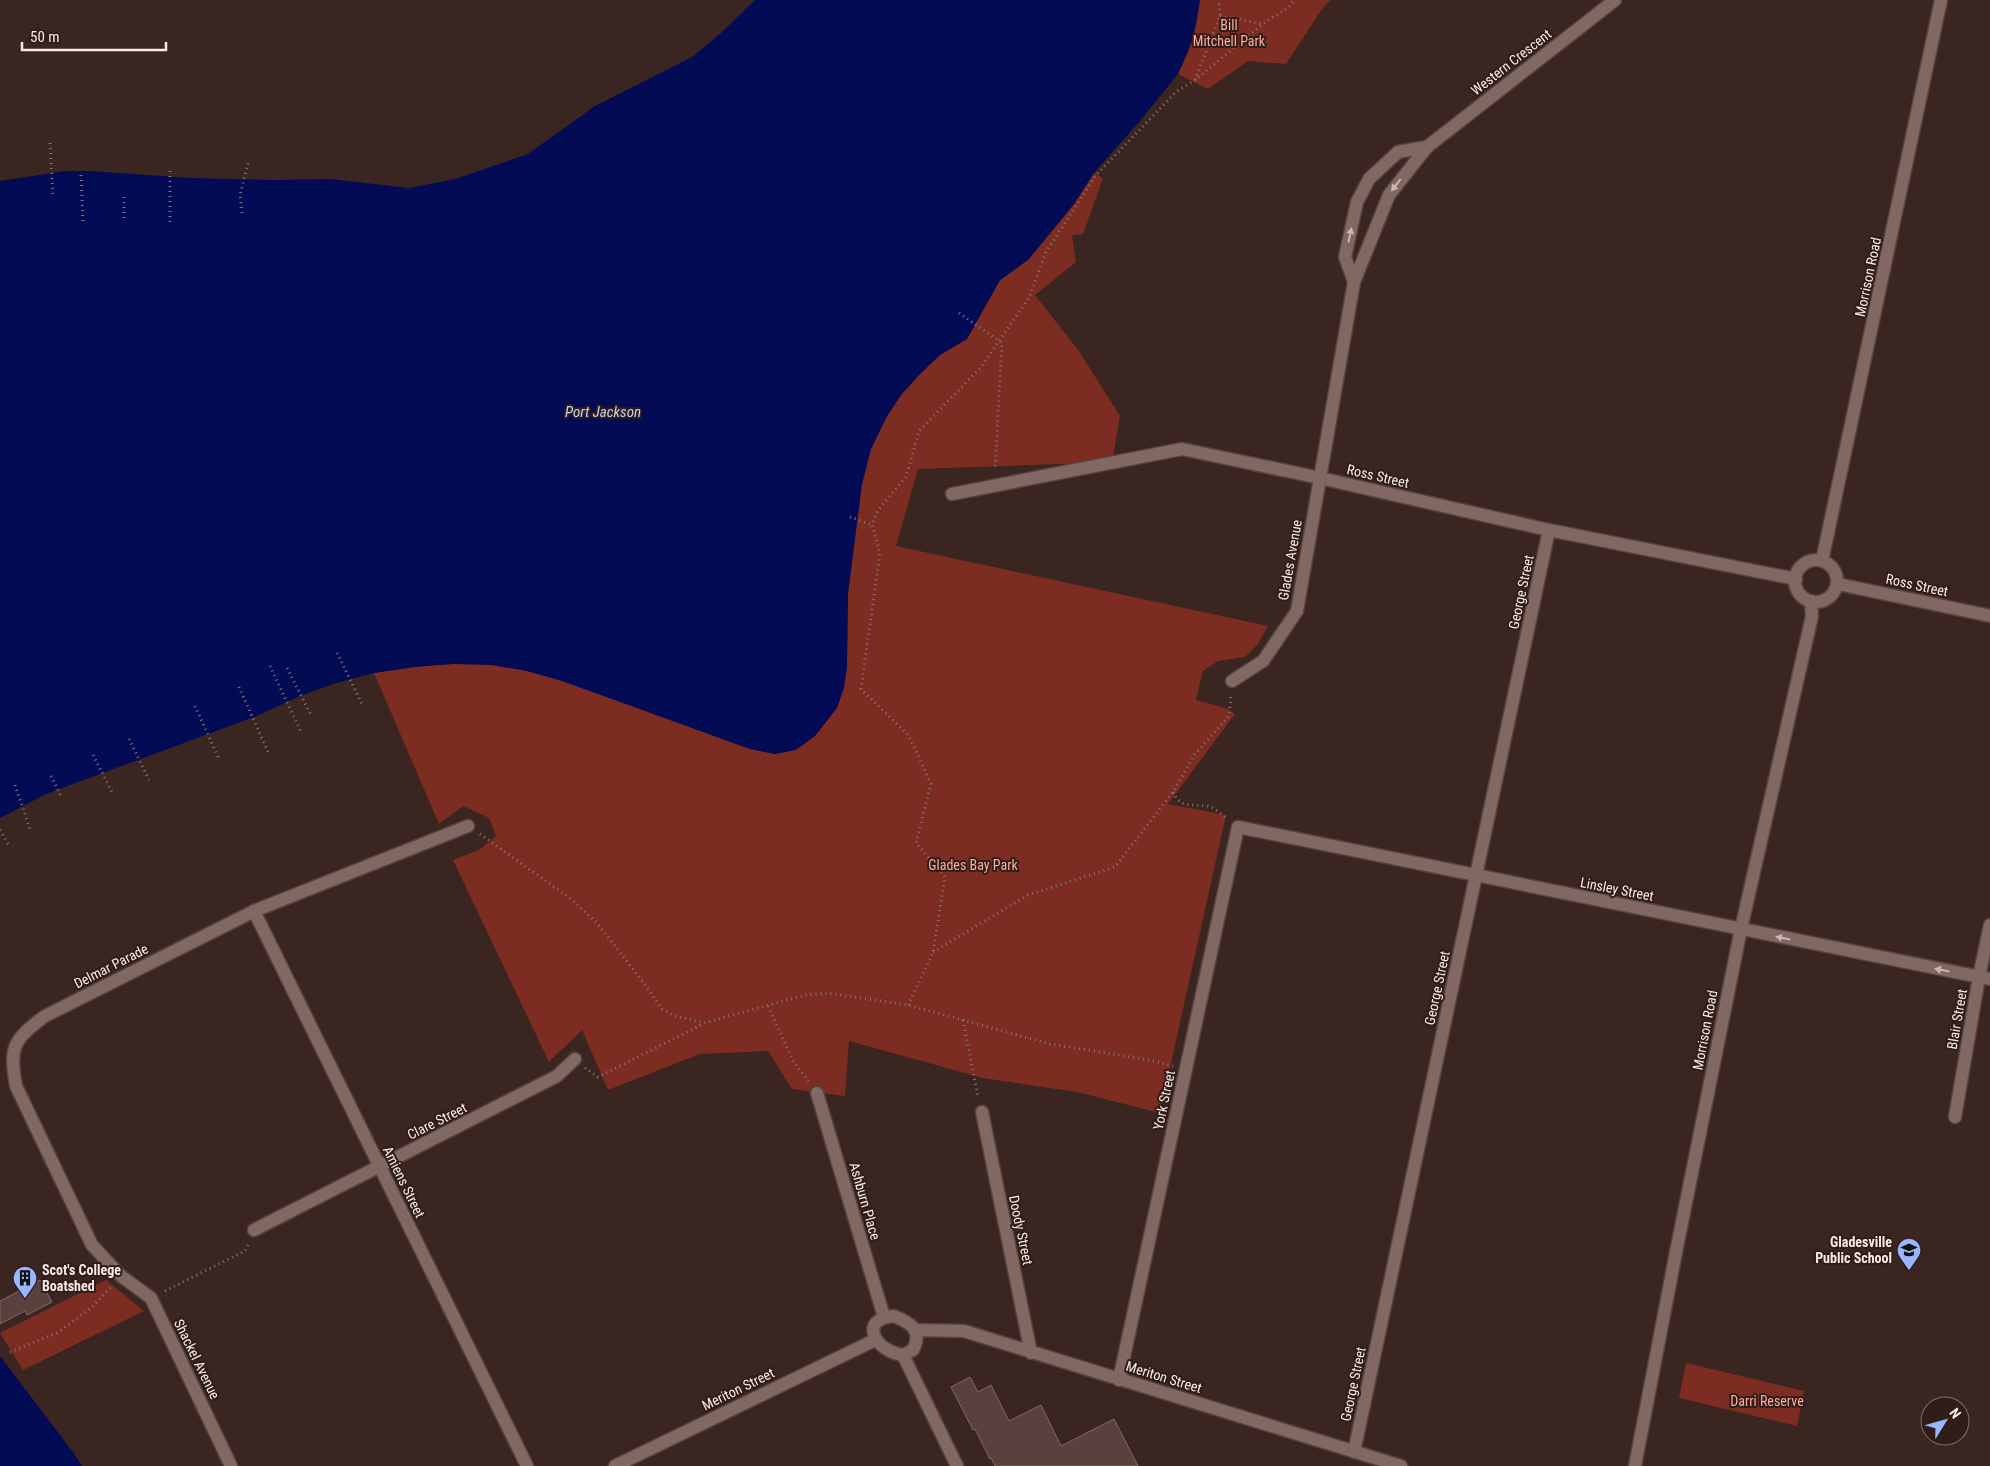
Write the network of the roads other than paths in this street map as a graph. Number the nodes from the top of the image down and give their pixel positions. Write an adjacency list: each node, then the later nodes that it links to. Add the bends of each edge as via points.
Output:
1 (1615, 0): 3 (street, Western Crescent)
2 (1941, 0): 8 (street, Morrison Road)
3 (1426, 147): 4 (street, Western Crescent, one-way to 4, via 1389,195); 4 (street, Western Crescent, one-way to 3, via 1345,257 1357,202 1369,178 1398,152)
4 (1354, 282): 5 (street, Western Crescent)
5 (1320, 478): 6 (street, Ross Street, via 1182,449); 7 (street, Ross Street); 13 (street, Glades Avenue, via 1296,610 1263,661)
6 (952, 494)
7 (1549, 530): 9 (street, Ross Street); 16 (street, George Street)
8 (1822, 561): 9 (street, via 1806,562); 10 (street, via 1835,572)
9 (1796, 579): 11 (street, via 1800,593)
10 (1838, 584): 11 (street, via 1830,596); 12 (street, Ross Street)
11 (1811, 601): 19 (street, Morrison Road, via 1812,616)
12 (1990, 616)
13 (1232, 681)
14 (468, 826): 17 (street, Delmar Parade)
15 (1238, 827): 16 (street, Linsley Street); 33 (street, York Street)
16 (1476, 875): 19 (street, Linsley Street); 34 (street, George Street)
17 (254, 911): 25 (street, Amiens Street); 27 (street, Delmar Parade, via 45,1016 24,1032 15,1046 12,1063 16,1086 92,1245)
18 (1990, 925): 20 (street, Blair Street)
19 (1741, 929): 20 (street, Linsley Street, one-way to 19); 40 (street, Morrison Road)
20 (1984, 978): 24 (street, Blair Street)
21 (575, 1060): 25 (street, Clare Street, via 557,1076)
22 (817, 1093): 28 (street, Ashburn Place)
23 (982, 1112): 31 (street, Doody Street)
24 (1955, 1117)
25 (380, 1166): 26 (street, Clare Street); 36 (street, Amiens Street)
26 (254, 1230)
27 (121, 1276): 35 (street, Shackel Avenue, via 151,1298)
28 (884, 1317): 29 (street, via 894,1316); 30 (street, via 876,1323)
29 (915, 1330): 31 (street, Meriton Street, via 964,1332); 32 (street, via 917,1336 913,1350)
30 (875, 1340): 32 (street, via 889,1352); 37 (street, Meriton Street)
31 (1031, 1353): 33 (street, Meriton Street)
32 (903, 1355): 38 (street)
33 (1119, 1380): 34 (street, Meriton Street)
34 (1354, 1452): 39 (street, Meriton Street)
35 (231, 1466)
36 (527, 1466)
37 (615, 1466)
38 (957, 1466)
39 (1402, 1466)
40 (1635, 1466)

